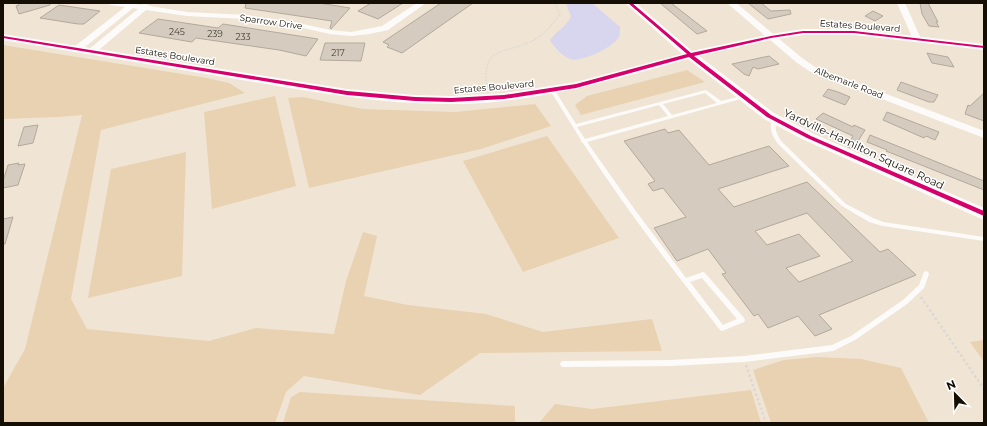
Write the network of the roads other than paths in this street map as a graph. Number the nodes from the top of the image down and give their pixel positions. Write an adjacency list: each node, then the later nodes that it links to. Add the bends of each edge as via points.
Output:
1 (111, 3): 6 (street, Sparrow Drive)
2 (422, 3): 7 (street, Sparrow Drive, via 385,28 351,34 246,17 195,15)
3 (630, 3): 14 (street, Yardville-Hamilton Square Road)
4 (731, 3): 9 (street, Albemarle Road)
5 (901, 3): 10 (street)
6 (133, 4): 7 (street, Sparrow Drive); 12 (street)
7 (147, 5): 13 (street)
8 (3, 37): 12 (street, Estates Boulevard)
9 (771, 37): 10 (street, Estates Boulevard, via 820,31); 14 (street, Estates Boulevard); 22 (street, Albemarle Road, via 812,69)
10 (917, 39): 11 (street, Estates Boulevard)
11 (984, 47)
12 (77, 49): 13 (street, Estates Boulevard)
13 (91, 52): 15 (street, Estates Boulevard, via 347,94 415,99 488,98)
14 (690, 56): 15 (street, Estates Boulevard); 16 (street, Yardville-Hamilton Square Road)
15 (552, 90): 21 (lane)
16 (742, 97): 17 (lane); 20 (street, Yardville-Hamilton Square Road)
17 (720, 102): 18 (lane, via 706,91); 19 (lane)
18 (660, 103): 19 (lane); 21 (lane)
19 (671, 116): 23 (lane)
20 (776, 119): 24 (street, Yardville-Hamilton Square Road, via 809,137); 25 (lane, via 772,126 780,143 844,205 858,214 883,224)
21 (574, 126): 23 (lane)
22 (984, 135)
23 (583, 141): 27 (lane)
24 (984, 214)
25 (984, 239)
26 (926, 274): 28 (lane, via 922,286 905,302 854,338 833,348 744,359)
27 (685, 281): 27 (lane, via 722,328 742,320 703,275)
28 (563, 364)

